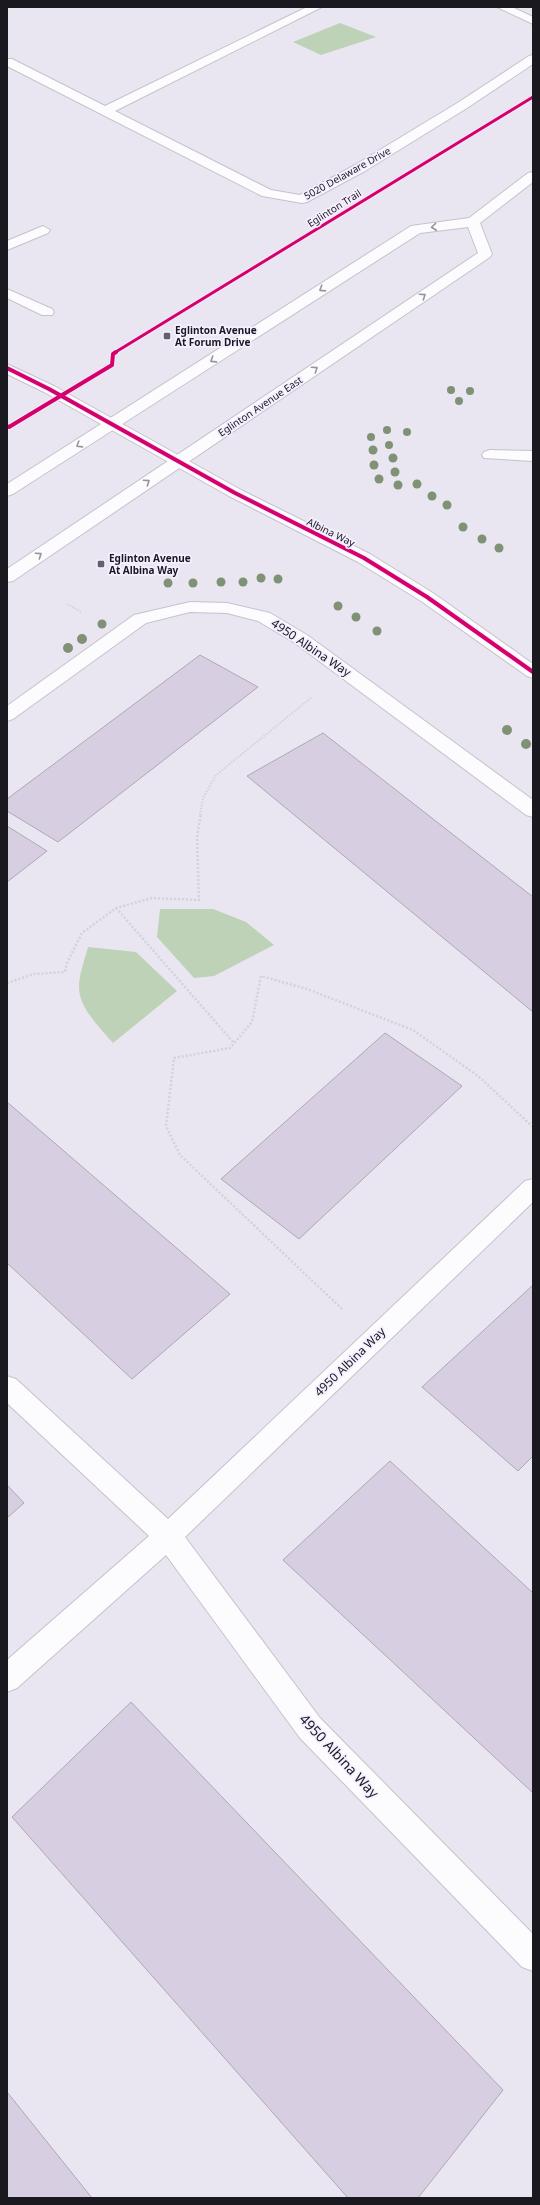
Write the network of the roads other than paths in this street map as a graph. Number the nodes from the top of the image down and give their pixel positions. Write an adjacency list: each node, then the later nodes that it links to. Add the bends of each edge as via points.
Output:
1 (316, 7): 6 (main road)
2 (503, 7): 3 (main road)
3 (533, 21)
4 (533, 59): 6 (main road, 5020 Delaware Drive, via 360,168 302,198 267,193)
5 (8, 62): 6 (main road, 5020 Delaware Drive)
6 (107, 110)
7 (533, 176): 8 (main road)
8 (473, 222): 14 (main road, one-way to 14, via 416,229); 17 (main road, Eglinton Avenue East, one-way to 8, via 485,254)
9 (43, 230): 10 (main road)
10 (7, 246)
11 (7, 293): 12 (main road)
12 (47, 312)
13 (7, 368): 14 (main road, Albina Way)
14 (112, 424): 17 (main road, Albina Way); 18 (main road, one-way to 18)
15 (490, 455): 16 (main road)
16 (533, 456)
17 (178, 461): 19 (main road, Eglinton Avenue East, one-way to 17); 20 (main road, Albina Way, via 370,562 428,597)
18 (7, 491)
19 (7, 577)
20 (533, 672)
21 (7, 715): 22 (main road, 4950 Albina Way, via 140,619 190,607 227,608 264,617 301,639)
22 (533, 810)
23 (533, 1188): 25 (main road, 4950 Albina Way)
24 (7, 1387): 25 (main road, 4950 Albina Way)
25 (168, 1536): 26 (main road, 4950 Albina Way); 27 (main road, 4950 Albina Way, via 310,1728)
26 (7, 1678)
27 (533, 1956)

